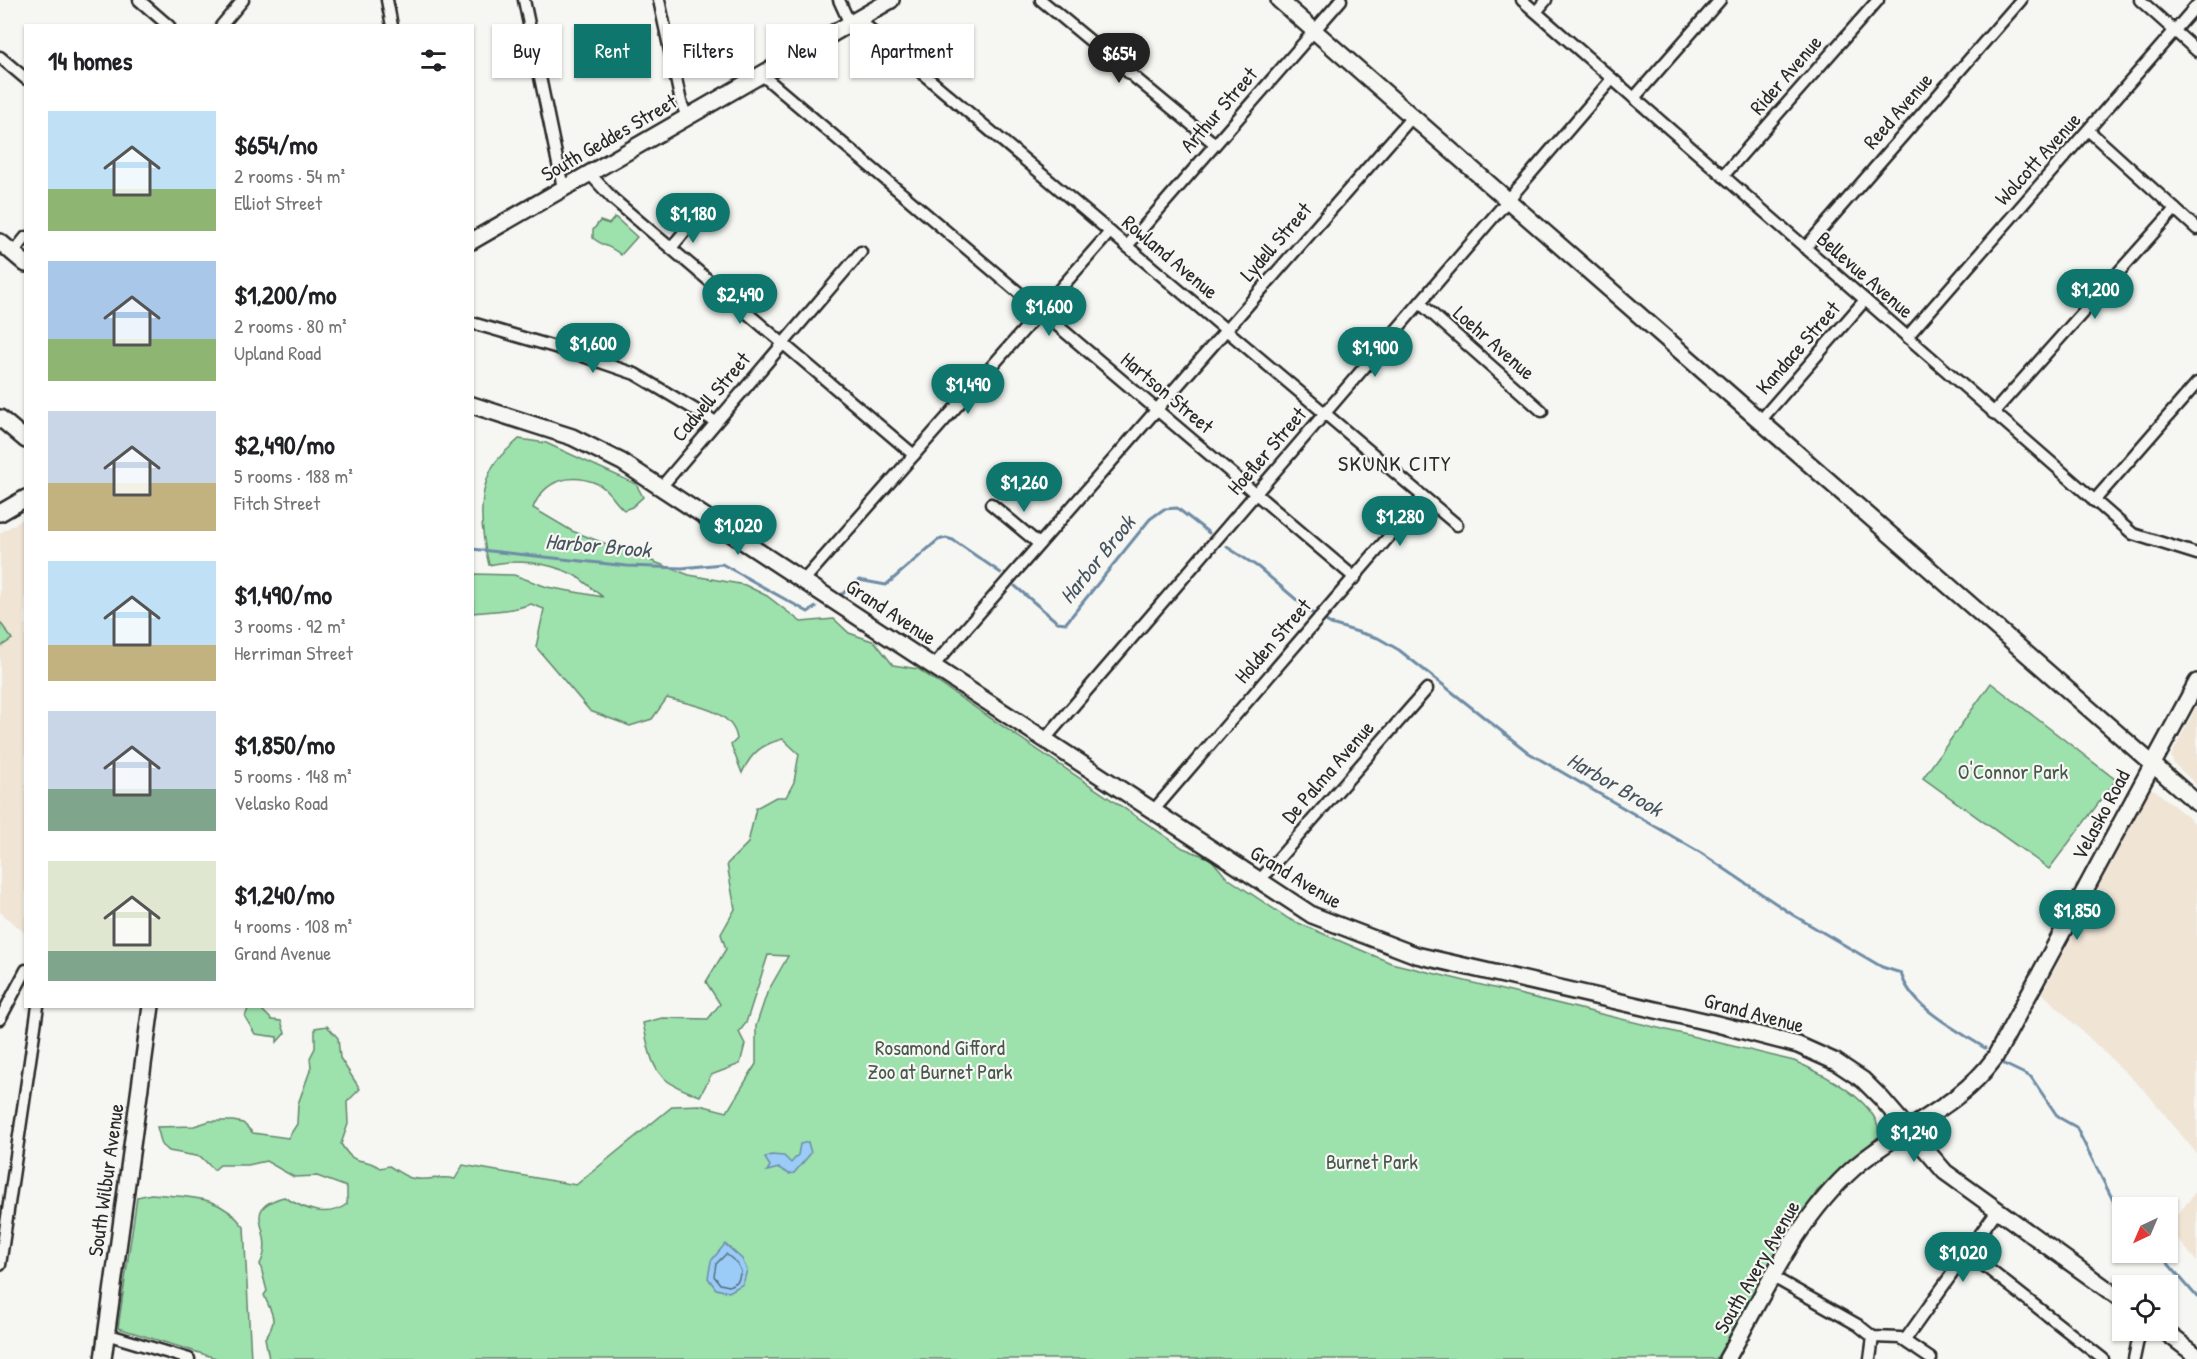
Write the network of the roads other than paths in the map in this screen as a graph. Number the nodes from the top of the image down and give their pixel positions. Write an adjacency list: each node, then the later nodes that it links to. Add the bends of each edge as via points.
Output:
1 (139, 0): 20 (street)
2 (243, 0): 21 (street)
3 (387, 0): 22 (street)
4 (524, 0): 37 (street)
5 (659, 0): 31 (street)
6 (839, 0): 19 (street, Rowland Avenue)
7 (891, 0): 19 (street, South Geddes Street)
8 (1041, 0): 34 (street)
9 (1279, 0): 23 (street)
10 (1341, 0): 23 (street, Arthur Street)
11 (1522, 0): 18 (street, Bellevue Avenue)
12 (1546, 0): 18 (street)
13 (1720, 0): 30 (street)
14 (1878, 0): 36 (street, Rider Avenue)
15 (2022, 0): 48 (street, Reed Avenue)
16 (2140, 0): 24 (street)
17 (2197, 5): 24 (street, Wolcott Avenue)
18 (1536, 12): 29 (street, Bellevue Avenue)
19 (854, 21): 27 (street, South Geddes Street); 42 (street, Rowland Avenue)
20 (167, 24)
21 (223, 24)
22 (393, 24)
23 (1315, 31): 32 (street); 34 (street, Arthur Street)
24 (2175, 31): 25 (street); 33 (street, Wolcott Avenue)
25 (2197, 51)
26 (0, 57): 28 (street)
27 (761, 74): 31 (street, South Geddes Street); 54 (street, Hartson Street)
28 (24, 77)
29 (1612, 79): 30 (street, Bellevue Avenue); 38 (street, Hoefler Street)
30 (1634, 98): 36 (street, Bellevue Avenue)
31 (687, 117): 35 (street, South Geddes Street)
32 (1412, 117): 38 (street); 56 (street, Lydell Street)
33 (2089, 131): 39 (street); 57 (street, Wolcott Avenue)
34 (1215, 144): 46 (street, Arthur Street)
35 (589, 173): 37 (street, South Geddes Street); 47 (street)
36 (1723, 176): 48 (street, Bellevue Avenue)
37 (563, 188): 44 (street, South Geddes Street)
38 (1508, 201): 53 (street, Hoefler Street); 66 (street)
39 (2175, 209): 41 (street); 63 (street)
40 (693, 221): 47 (street)
41 (2197, 229)
42 (1110, 232): 46 (street, Rowland Avenue); 54 (street)
43 (24, 239): 50 (street)
44 (474, 240)
45 (0, 242): 50 (street)
46 (1127, 246): 56 (street, Rowland Avenue)
47 (670, 248): 58 (street)
48 (1805, 248): 52 (street, Bellevue Avenue)
49 (861, 252): 58 (street, Cadwell Street)
50 (13, 253): 51 (street)
51 (24, 262)
52 (1865, 300): 57 (street, Bellevue Avenue); 66 (street, Kandace Street)
53 (1421, 304): 62 (street, Loehr Avenue); 64 (street, Hoefler Street)
54 (1040, 311): 61 (street, Hartson Street); 69 (street)
55 (474, 324): 67 (street, via 635,374)
56 (1226, 329): 61 (street, Lydell Street); 64 (street, Rowland Avenue)
57 (1907, 337): 63 (street, Bellevue Avenue)
58 (783, 343): 67 (street, Cadwell Street); 69 (street)
59 (2197, 382): 74 (street)
60 (474, 406): 70 (street, Grand Avenue, via 572,437)
61 (1156, 410): 71 (street, Hartson Street); 78 (street, Lydell Street)
62 (1542, 411)
63 (1994, 413): 74 (street, Bellevue Avenue)
64 (1325, 414): 71 (street, Hoefler Street); 72 (street, Rowland Avenue)
65 (0, 418): 68 (street)
66 (1760, 421): 86 (street)
67 (716, 422): 70 (street, Cadwell Street)
68 (24, 438)
69 (914, 455): 81 (street)
70 (662, 486): 81 (street, Grand Avenue)
71 (1256, 493): 80 (street, Hartson Street); 85 (street, Hoefler Street)
72 (1423, 497): 77 (street, Rowland Avenue); 80 (street, Holden Street)
73 (24, 499): 76 (street)
74 (2094, 501): 79 (street, Bellevue Avenue, via 2133,534)
75 (991, 504): 78 (street)
76 (0, 513)
77 (1457, 525)
78 (1039, 544): 82 (street, Lydell Street)
79 (2197, 554)
80 (1355, 578): 88 (street, Holden Street)
81 (804, 580): 82 (street, Grand Avenue)
82 (934, 665): 85 (street, Grand Avenue)
83 (2197, 682): 86 (street, Velasko Road)
84 (1427, 689): 89 (street, De Palma Avenue)
85 (1045, 739): 88 (street, Grand Avenue)
86 (2153, 763): 87 (street); 94 (street, Velasko Road, via 1994,1059 1967,1089)
87 (2197, 803)
88 (1153, 811): 89 (street, Grand Avenue)
89 (1259, 881): 94 (street, Grand Avenue, via 1321,919 1416,955 1798,1045 1836,1062 1863,1080)
90 (24, 974): 93 (street)
91 (38, 1008): 97 (street)
92 (151, 1008): 100 (street, South Wilbur Avenue)
93 (0, 1019)
94 (1908, 1130): 95 (street, Grand Avenue, via 1946,1172); 98 (street, South Avery Avenue, via 1856,1167 1819,1202)
95 (1998, 1209): 96 (street); 99 (street, Grand Avenue)
96 (1968, 1253): 102 (street); 111 (street)
97 (0, 1265)
98 (1773, 1276): 101 (street); 108 (street, South Avery Avenue)
99 (2112, 1293)
100 (106, 1334): 106 (street, South Wilbur Avenue); 107 (street)
101 (1873, 1337): 102 (street); 109 (street)
102 (1905, 1340): 110 (street)
103 (2138, 1341): 112 (street)
104 (2177, 1341): 105 (street)
105 (2197, 1356)
106 (103, 1359)
107 (189, 1359)
108 (1727, 1359)
109 (1870, 1359)
110 (1931, 1359)
111 (2103, 1359)
112 (2134, 1359)

